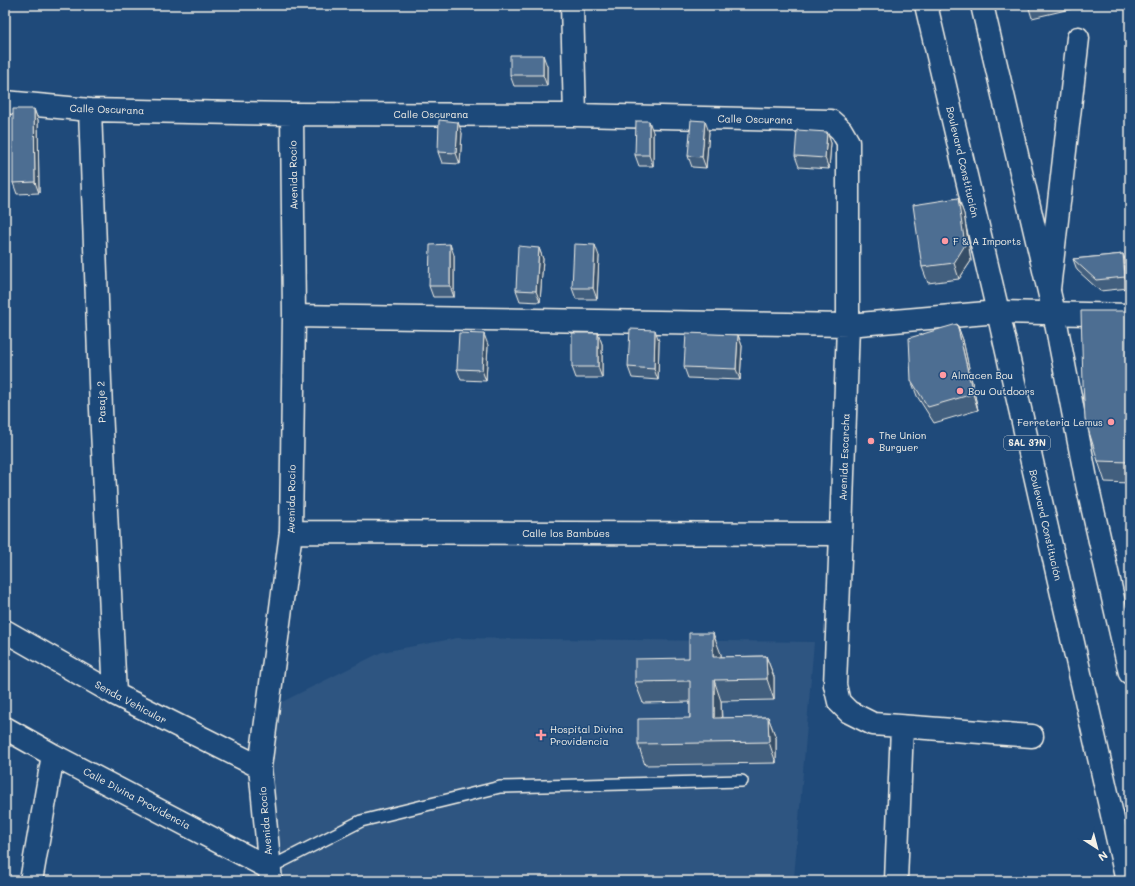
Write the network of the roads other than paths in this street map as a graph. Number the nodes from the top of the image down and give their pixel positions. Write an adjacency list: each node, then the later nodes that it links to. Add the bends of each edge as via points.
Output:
1 (572, 5): 8 (main road)
2 (926, 5): 11 (main road, Boulevard Constitución / SAL 37N)
3 (982, 5): 10 (main road)
4 (1078, 38): 10 (main road)
5 (5, 102): 6 (main road, Calle Oscurana)
6 (90, 110): 7 (main road, Calle Oscurana); 20 (main road, Pasaje 2)
7 (292, 114): 8 (main road, Calle Oscurana); 14 (main road, Avenida Rocío)
8 (575, 114): 9 (main road, Calle Oscurana, via 831,121 841,130)
9 (848, 142): 15 (main road, Avenida Escarcha)
10 (1049, 292): 12 (main road)
11 (998, 312): 12 (main road); 15 (main road); 30 (main road, Boulevard Constitución / SAL 37N)
12 (1054, 313): 13 (main road); 19 (main road, via 1087,484)
13 (1130, 315)
14 (294, 316): 15 (main road); 16 (main road, Avenida Rocío)
15 (848, 326): 17 (main road, Avenida Escarcha)
16 (291, 532): 17 (main road, Calle los Bambúes); 25 (main road, Avenida Rocío)
17 (841, 534): 21 (main road, Avenida Escarcha, via 835,685 839,702 849,712 873,724)
18 (5, 631): 20 (main road, Senda Vehicular)
19 (1130, 673)
20 (115, 694): 25 (main road, Senda Vehicular)
21 (902, 727): 23 (main road, Avenida Escarcha); 29 (main road)
22 (5, 728): 24 (main road, Calle Divina Providencia)
23 (1032, 736)
24 (53, 755): 27 (main road, Calle Divina Providencia); 28 (main road)
25 (260, 767): 27 (main road, Avenida Rocío)
26 (742, 781): 27 (lane, via 500,787 361,821)
27 (270, 874)
28 (31, 881)
29 (896, 881)
30 (1127, 881)

